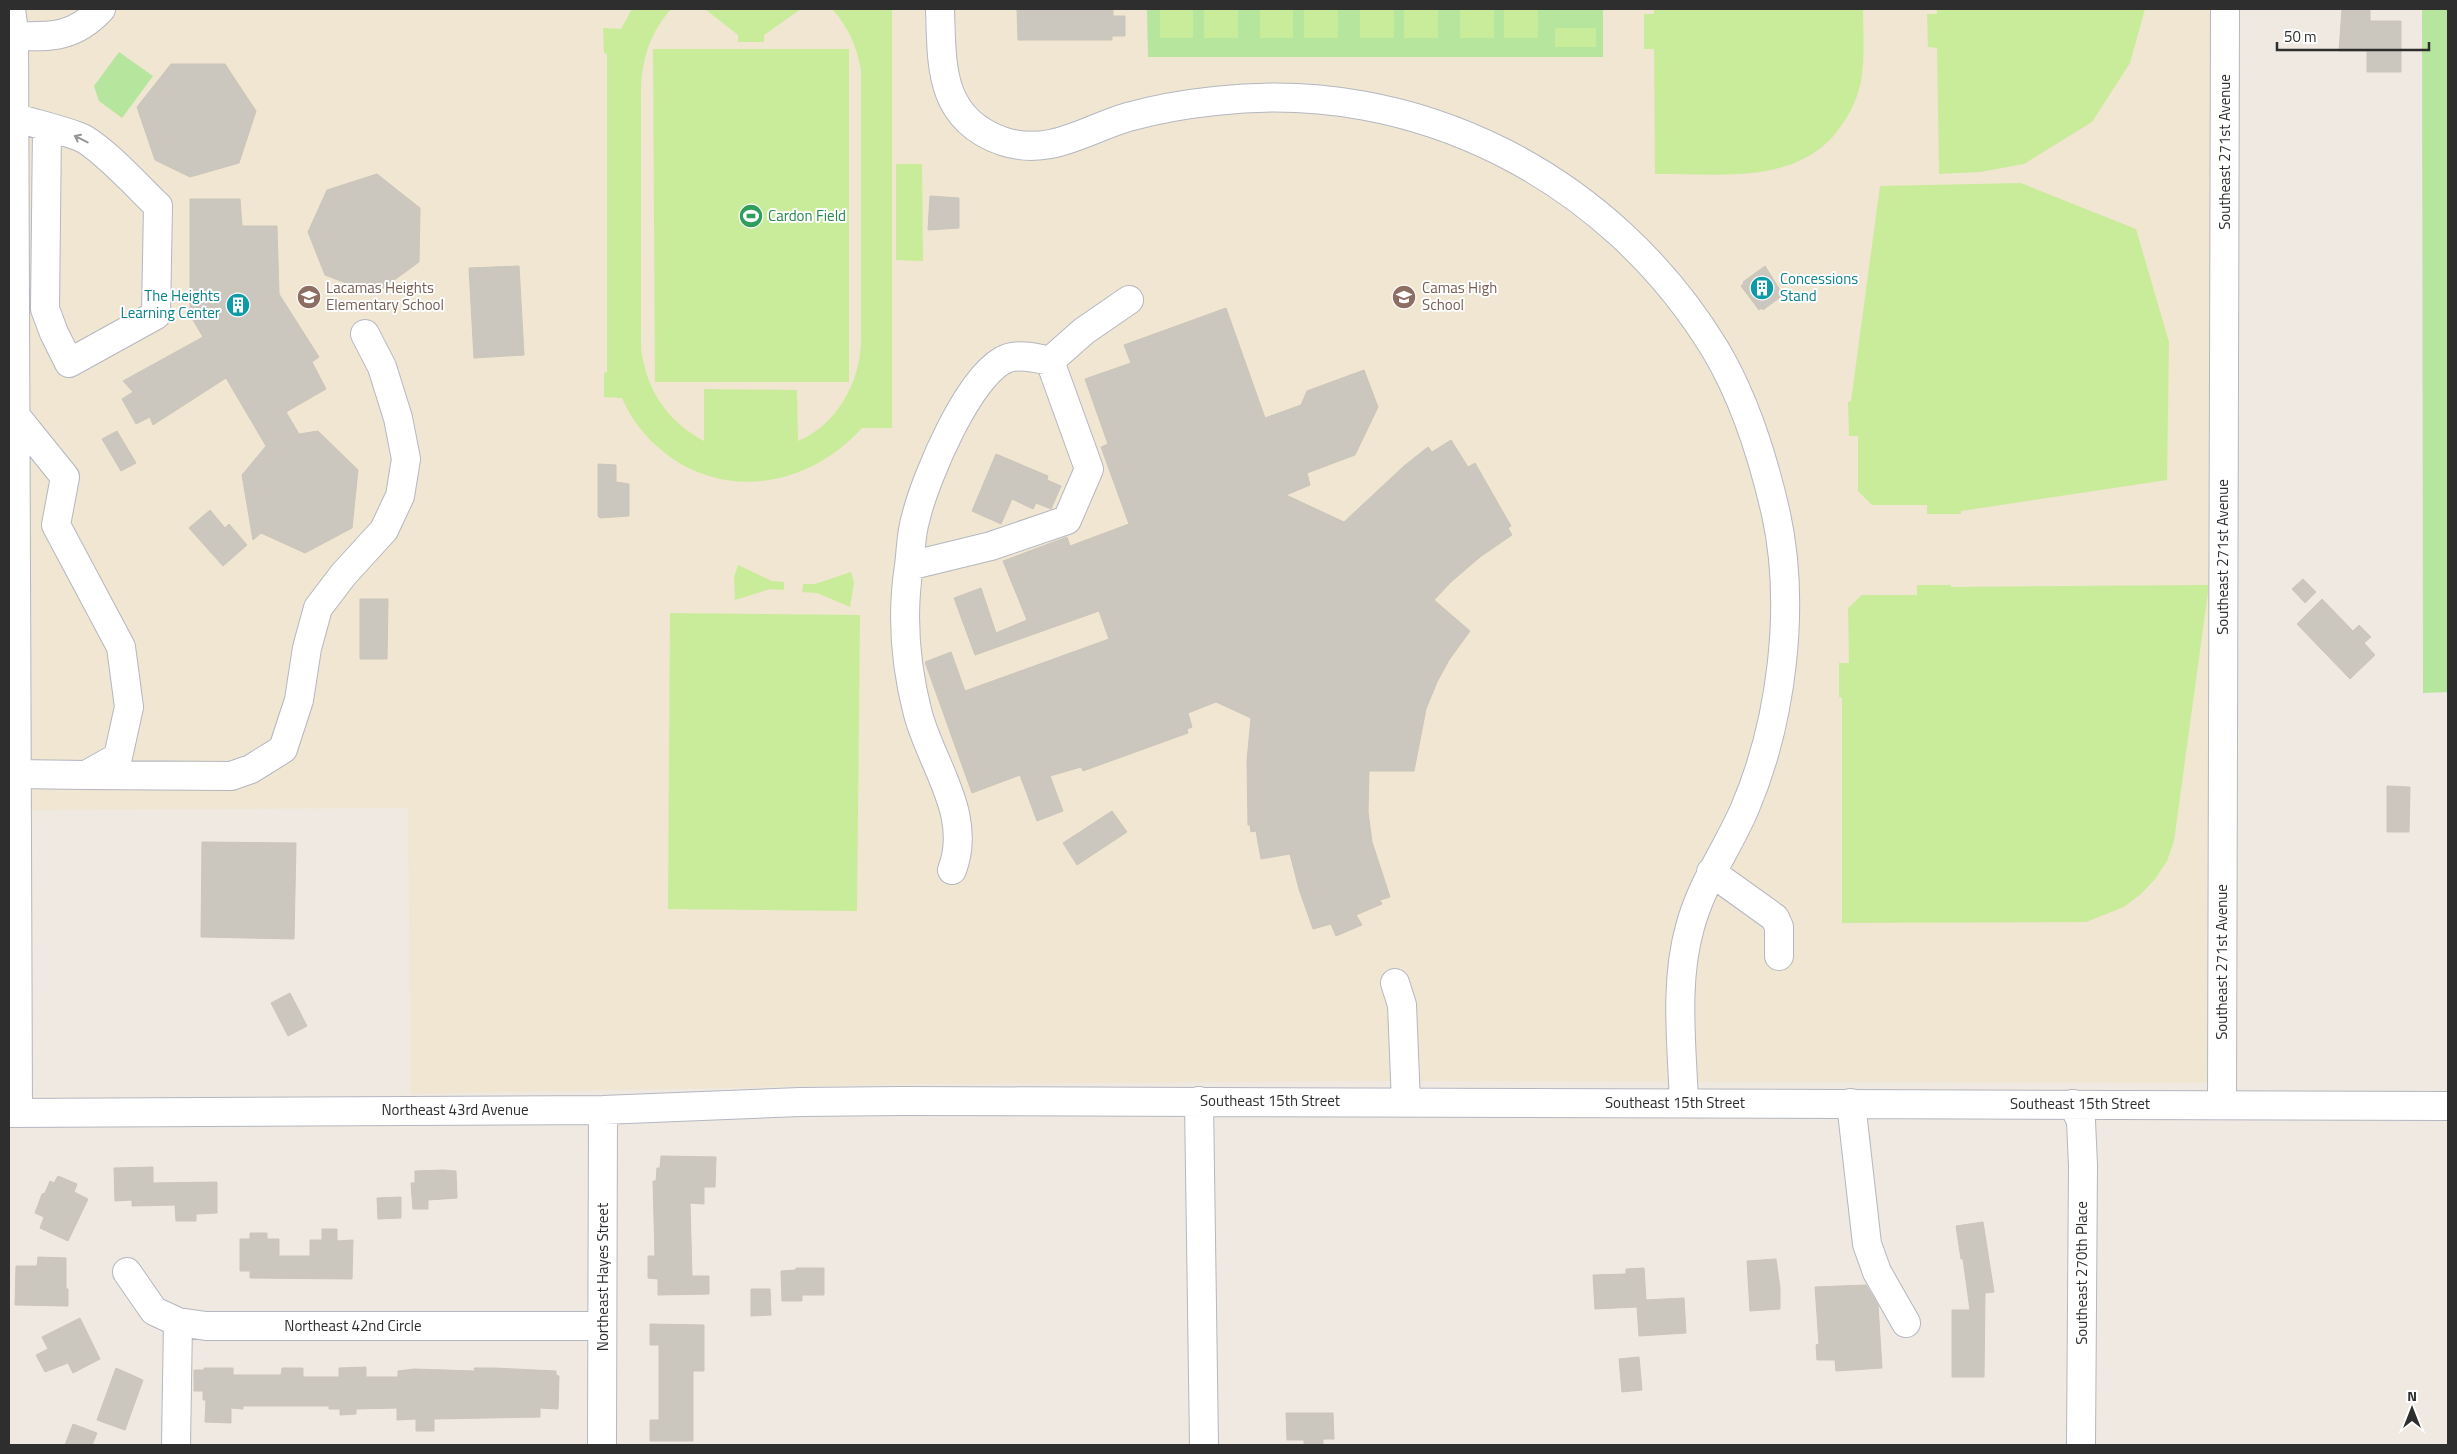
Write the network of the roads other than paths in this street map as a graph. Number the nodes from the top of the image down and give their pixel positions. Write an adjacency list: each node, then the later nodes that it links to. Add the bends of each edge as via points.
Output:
1 (11, 9): 5 (street)
2 (101, 9): 5 (street, via 81,25 52,38)
3 (940, 9): 16 (street, via 941,65 950,94 975,126 1003,141 1024,146 1046,146 1132,116 1237,98 1309,98 1390,110 1457,131 1527,164 1594,210 1656,269 1717,352 1730,378 1758,448 1777,520 1781,553 1782,646 1778,691 1769,734 1744,809)
4 (2225, 9): 25 (street, Southeast 271st Avenue)
5 (14, 36): 6 (street)
6 (14, 117): 7 (street); 11 (street)
7 (47, 127): 7 (street, one-way to 7, via 45,309 69,363 156,315 158,206 111,160 82,138)
8 (1129, 300): 10 (street, via 1084,331)
9 (366, 334): 14 (street, via 382,367 398,418 406,460 400,496 384,530 318,608 307,648 299,700 283,750 252,769 231,776)
10 (1050, 360): 12 (street, via 1022,356 1008,358 994,366 976,388 955,421 924,488 915,518); 12 (street, via 1089,469 1066,520 992,546)
11 (15, 415): 13 (street); 14 (street, via 64,477 56,525 121,647 130,707 118,757)
12 (910, 566): 15 (street, via 904,596 907,655 919,716 956,810 958,855)
13 (16, 774): 14 (street); 28 (street)
14 (86, 775)
15 (952, 870)
16 (1710, 872): 17 (street, via 1774,918 1779,927); 22 (street, via 1684,949 1681,1000)
17 (1779, 956)
18 (1395, 983): 21 (street, via 1402,1005)
19 (902, 1101): 20 (street, Southeast 15th Street); 27 (street, Northeast 43rd Avenue)
20 (1198, 1101): 21 (street, Southeast 15th Street); 35 (street)
21 (1406, 1102): 22 (street, Southeast 15th Street)
22 (1684, 1103): 23 (street, Southeast 15th Street)
23 (1851, 1103): 24 (street, Southeast 15th Street); 31 (street, via 1867,1244 1877,1272)
24 (2073, 1104): 25 (street, Southeast 15th Street); 36 (street, Southeast 270th Place, via 2081,1120 2083,1165)
25 (2222, 1105): 26 (street, Southeast 15th Street)
26 (2448, 1106)
27 (603, 1110): 28 (street, Northeast 43rd Avenue); 32 (street, Northeast Hayes Street)
28 (13, 1113)
29 (127, 1272): 30 (street, Northeast 42nd Circle, via 154,1311)
30 (178, 1322): 32 (street, Northeast 42nd Circle, via 206,1326); 33 (street)
31 (1906, 1323)
32 (602, 1326): 34 (street, Northeast Hayes Street)
33 (176, 1445)
34 (602, 1445)
35 (1204, 1445)
36 (2081, 1445)

